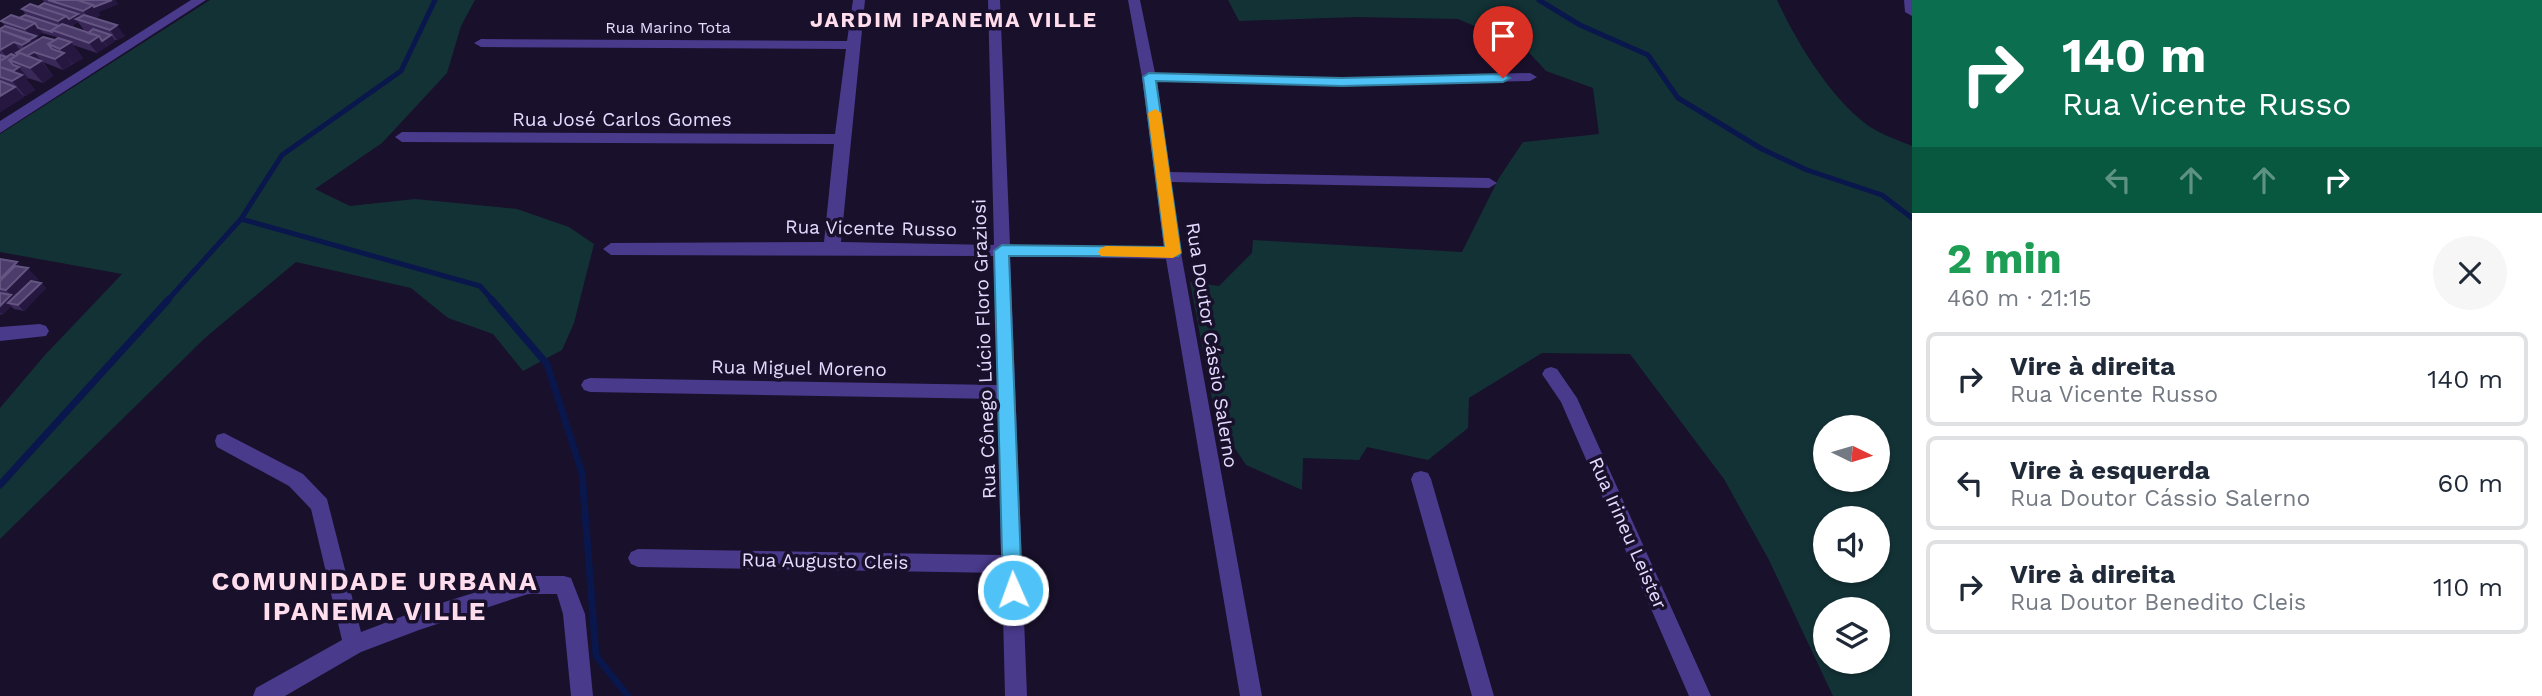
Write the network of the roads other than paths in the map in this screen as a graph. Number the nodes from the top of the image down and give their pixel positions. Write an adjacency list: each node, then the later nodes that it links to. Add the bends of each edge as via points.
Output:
1 (200, 0): 11 (street)
2 (859, 0): 8 (street)
3 (994, 0): 18 (street, Rua Cônego Lúcio Floro Graziosi)
4 (1134, 0): 9 (street, Rua Doutor Cássio Salerno)
5 (1910, 0): 6 (street)
6 (1912, 12)
7 (481, 43): 8 (street, Rua Marino Tota)
8 (855, 46): 13 (street)
9 (1149, 77): 10 (street, via 1342,82); 14 (street, Rua Doutor Cássio Salerno)
10 (1530, 77)
11 (0, 128)
12 (402, 137): 13 (street, Rua José Carlos Gomes)
13 (842, 139): 16 (street)
14 (1165, 177): 15 (street); 19 (street, Rua Doutor Cássio Salerno)
15 (1489, 183)
16 (832, 248): 17 (street, Rua Vicente Russo); 18 (street, Rua Vicente Russo)
17 (611, 249)
18 (1002, 251): 19 (street, Rua Vicente Russo); 24 (street, Rua Cônego Lúcio Floro Graziosi)
19 (1173, 253): 33 (street, Rua Doutor Cássio Salerno)
20 (40, 331): 21 (street)
21 (0, 334)
22 (1550, 374): 35 (street, Rua Irineu Leister, via 1568,398)
23 (590, 386): 24 (street, Rua Miguel Moreno)
24 (1007, 392): 28 (street, Rua Cônego Lúcio Floro Graziosi)
25 (224, 441): 29 (street, via 296,480 320,505)
26 (1421, 479): 34 (street)
27 (638, 558): 28 (street, Rua Augusto Cleis)
28 (1012, 564): 32 (street, Rua Cônego Lúcio Floro Graziosi)
29 (354, 645): 30 (street); 31 (street, via 528,585 564,585 574,614)
30 (264, 696)
31 (582, 696)
32 (1016, 696)
33 (1251, 696)
34 (1483, 696)
35 (1700, 696)

